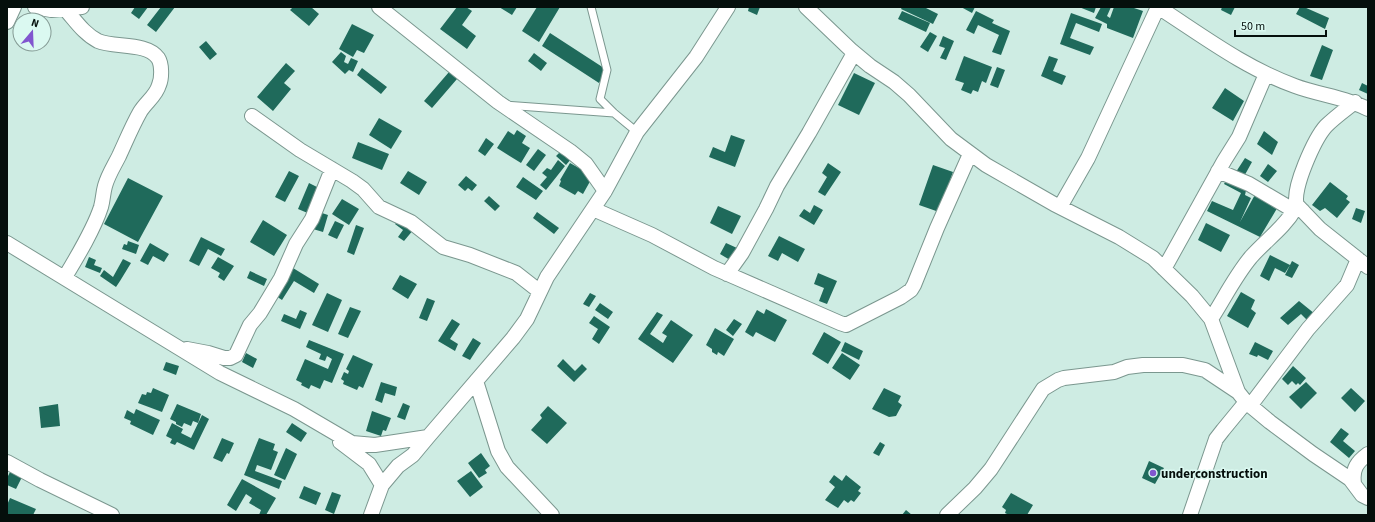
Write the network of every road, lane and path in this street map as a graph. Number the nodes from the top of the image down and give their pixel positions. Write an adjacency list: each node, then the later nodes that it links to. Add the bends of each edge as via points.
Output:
1 (14, 7): 10 (street)
2 (35, 7): 9 (street)
3 (82, 7): 9 (street)
4 (379, 7): 14 (street)
5 (591, 7): 16 (lane, via 608,70 600,97)
6 (728, 7): 18 (street, via 696,57)
7 (806, 7): 11 (street)
8 (1158, 7): 12 (street, via 1244,63); 23 (street, via 1088,158)
9 (65, 9): 30 (street, via 80,26 99,41 140,48 155,55 159,59 160,80 150,101 141,110 109,176 100,207)
10 (7, 22)
11 (854, 53): 19 (street, via 909,95 951,139); 29 (street, via 777,186 742,253)
12 (1266, 74): 13 (street, via 1296,86); 21 (street, via 1238,137)
13 (1355, 102): 15 (street); 25 (street, via 1326,126 1314,144 1295,197)
14 (502, 105): 16 (lane); 22 (street, via 586,164)
15 (1368, 109)
16 (614, 113): 18 (lane)
17 (252, 116): 20 (street)
18 (637, 132): 22 (street)
19 (970, 154): 23 (street); 29 (street, via 914,286 901,297 850,324 840,323)
20 (332, 169): 31 (street, via 363,190 379,207 411,222 443,247 516,273); 33 (street, via 312,219 296,244 281,278 250,325 236,356 224,358)
21 (1218, 172): 25 (street, via 1249,184 1284,205); 28 (street)
22 (604, 191): 24 (street)
23 (1060, 207): 28 (street, via 1134,246 1153,258)
24 (592, 209): 29 (street, via 652,235); 31 (street)
25 (1299, 210): 27 (street); 32 (street, via 1251,258)
26 (7, 243): 30 (street)
27 (1363, 263): 35 (street, via 1347,285)
28 (1164, 269): 32 (street)
29 (727, 274)
30 (65, 278): 33 (street)
31 (539, 291): 34 (street, via 527,319)
32 (1211, 319): 35 (street)
33 (179, 347): 36 (street, via 220,373)
34 (476, 381): 37 (street); 45 (street, via 492,435 506,467)
35 (1245, 400): 40 (street, via 1276,427); 46 (street, via 1205,370 1183,365 1143,365 1114,372 1060,379 1043,390 991,469 976,488); 47 (street, via 1216,439)
36 (278, 401): 37 (street, via 352,443 374,445); 41 (street, via 369,464)
37 (428, 437): 41 (street, via 414,455 398,466)
38 (1368, 454): 40 (street, via 1356,466 1353,474)
39 (7, 462): 43 (street)
40 (1354, 483): 42 (street, via 1362,495)
41 (382, 485): 44 (street)
42 (1368, 498)
43 (112, 515)
44 (371, 515)
45 (552, 515)
46 (947, 515)
47 (1190, 515)

